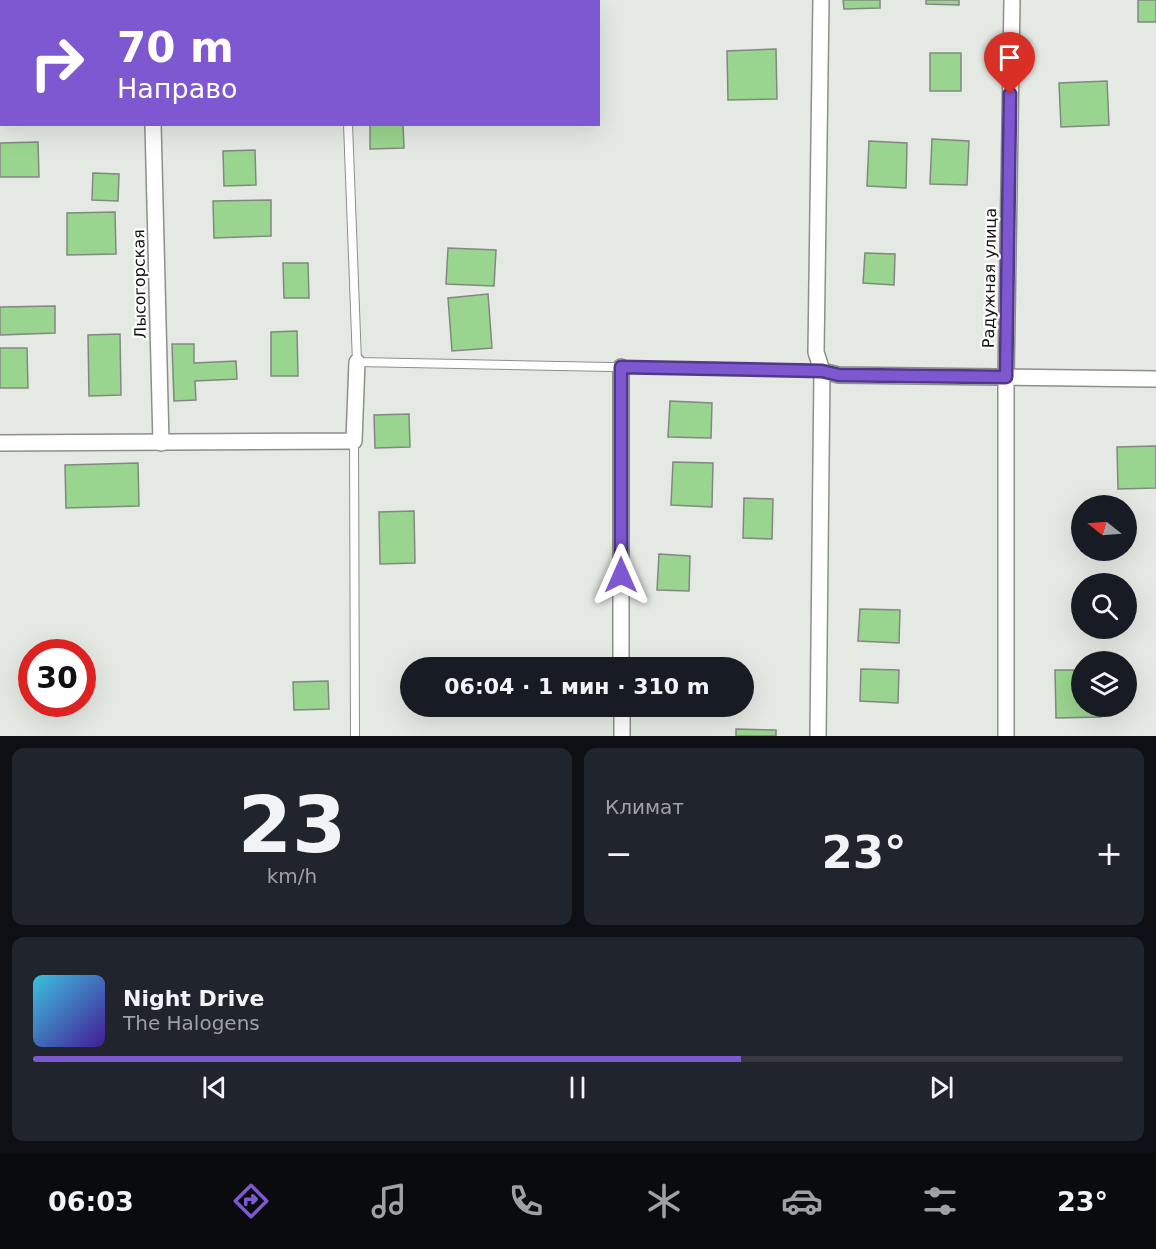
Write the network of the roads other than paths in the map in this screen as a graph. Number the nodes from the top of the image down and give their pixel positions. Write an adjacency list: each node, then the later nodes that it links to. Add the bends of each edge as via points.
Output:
1 (821, 0): 7 (street, via 816,352)
2 (1012, 0): 8 (street, Радужная улица)
3 (153, 126): 12 (street, Лысогорская)
4 (348, 126): 5 (lane)
5 (357, 362): 6 (lane); 10 (street)
6 (621, 367): 7 (lane); 13 (street)
7 (822, 371): 8 (street, via 839,375); 17 (street)
8 (1006, 377): 9 (street); 18 (street, Радужная улица)
9 (1156, 379)
10 (354, 441): 12 (street); 15 (lane)
11 (0, 443): 12 (street)
12 (161, 443)
13 (621, 657)
14 (622, 717): 16 (street)
15 (356, 736)
16 (622, 736)
17 (818, 736)
18 (1006, 736)

